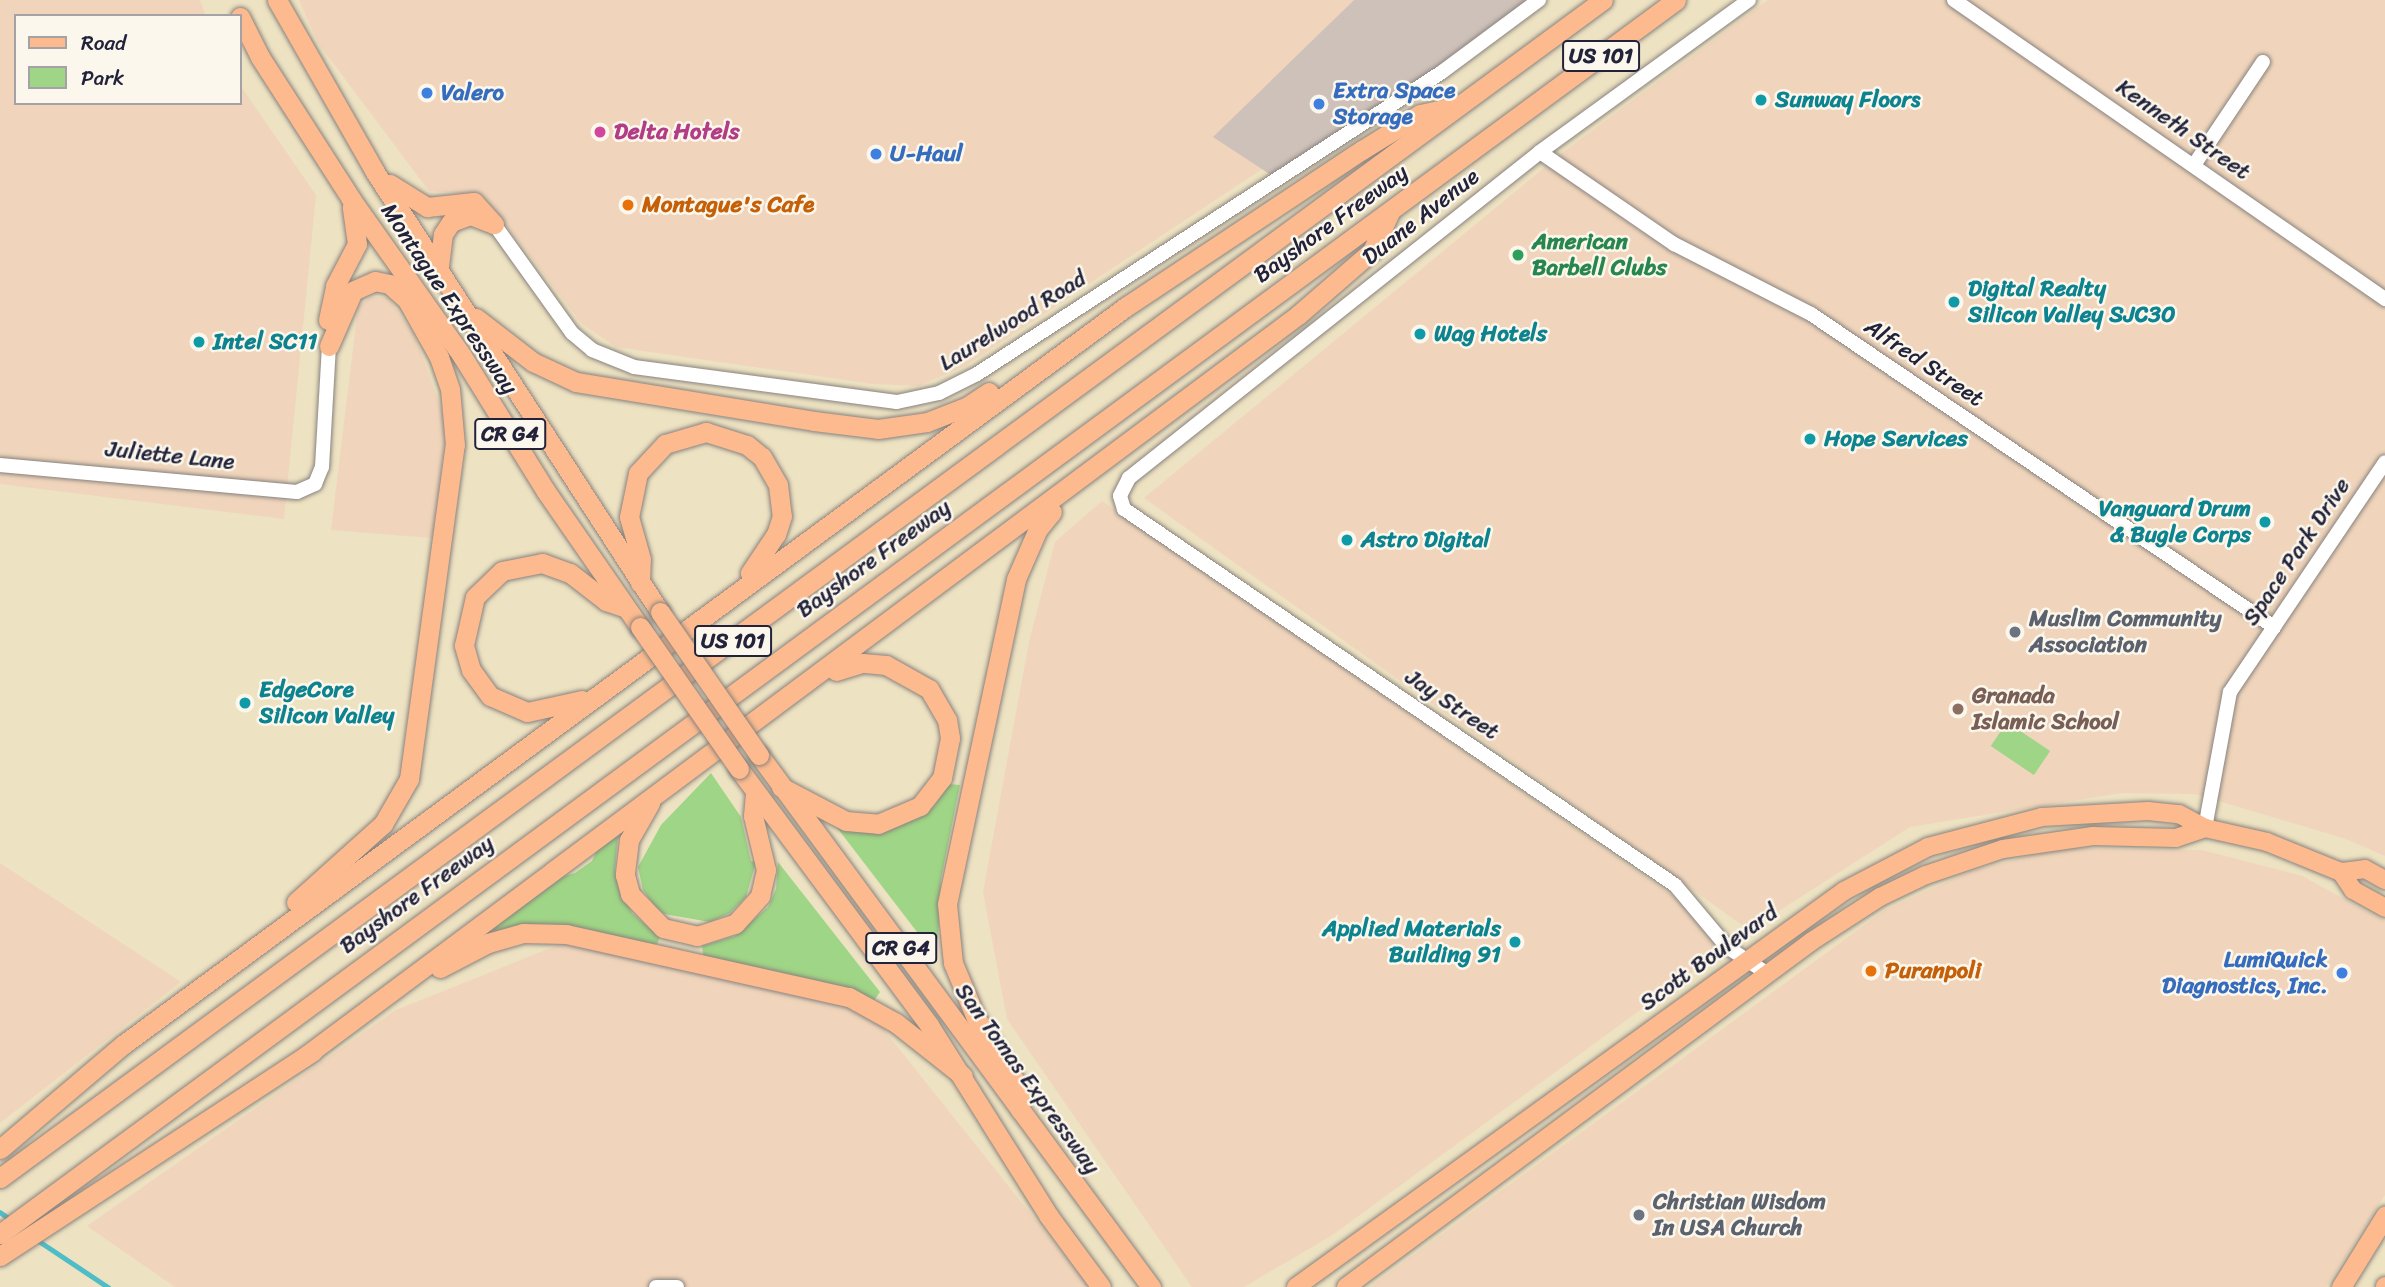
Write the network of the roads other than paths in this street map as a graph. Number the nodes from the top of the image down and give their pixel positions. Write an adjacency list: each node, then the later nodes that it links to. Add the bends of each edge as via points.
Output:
1 (277, 0): 12 (highway, Montague Expressway / CR G4)
2 (1539, 0): 15 (street, Laurelwood Road, via 1430,80 977,374 939,393 897,402 634,367 592,350 572,333)
3 (1603, 0): 9 (highway, Bayshore Freeway / US 101)
4 (1676, 0): 14 (highway, Bayshore Freeway / US 101)
5 (1749, 0): 10 (street, Duane Avenue)
6 (1954, 0): 11 (street, Kenneth Street)
7 (242, 23): 13 (highway, Montague Expressway / CR G4)
8 (2263, 62): 11 (street)
9 (1457, 107): 20 (highway, via 1420,114); 49 (highway, Bayshore Freeway / US 101)
10 (1540, 152): 26 (street, Duane Avenue); 30 (street, Alfred Street, via 1674,244 1811,314)
11 (2194, 165): 19 (street, Kenneth Street)
12 (375, 172): 15 (highway, via 419,205 474,202); 17 (highway, Montague Expressway / CR G4)
13 (351, 199): 16 (highway, Montague Expressway / CR G4); 22 (highway, via 357,244 335,286 328,313)
14 (1390, 212): 25 (highway, via 1372,251 1298,315); 51 (highway, Bayshore Freeway / US 101, via 42,1202)
15 (494, 224): 17 (highway, via 470,215 452,222 443,234)
16 (394, 261): 18 (highway); 29 (highway, Montague Expressway / CR G4)
17 (439, 267): 21 (highway, Montague Expressway / CR G4)
18 (403, 295): 22 (highway, via 389,284 375,281 353,291); 44 (highway, via 439,357 455,424 409,779 393,811 360,849 148,1019)
19 (2385, 299)
20 (1127, 306): 21 (highway, via 1099,318 968,406 927,422 878,429 576,382 533,362); 28 (highway)
21 (470, 313): 27 (highway, Montague Expressway / CR G4)
22 (329, 346): 24 (street, Juliette Lane, via 322,467 315,484 297,492)
23 (2385, 462): 30 (street, Space Park Drive)
24 (0, 465)
25 (1096, 470): 31 (highway); 47 (highway, via 1059,504 1025,554 947,904 953,963 972,1010 1019,1087)
26 (1129, 478): 42 (street, Jay Street, via 1120,496 1124,509 1665,877 1727,947)
27 (640, 583): 28 (highway, via 641,559 629,517 638,473 671,441 692,433 718,433 762,457 782,499 782,516 766,554); 33 (highway, Montague Expressway / CR G4, bridge)
28 (725, 599): 32 (highway)
29 (626, 608): 32 (highway, via 606,601 557,566 531,562 502,571 486,583 468,612 466,659 479,684 501,704 539,712); 34 (highway, Montague Expressway / CR G4, bridge)
30 (2274, 627): 38 (street, Space Park Drive, via 2230,692)
31 (810, 683): 35 (highway, via 862,663 886,665 913,677 929,689 947,720 948,765 920,806 878,824 846,821); 36 (highway)
32 (600, 694): 44 (highway)
33 (718, 696): 35 (highway, San Tomas Expressway / CR G4, bridge)
34 (696, 708): 37 (highway, San Tomas Expressway / CR G4, bridge)
35 (781, 787): 47 (highway, San Tomas Expressway / CR G4)
36 (657, 792): 37 (highway, via 629,840 625,876 630,894 649,918 677,934 697,936 735,925 760,896 766,870 753,816); 45 (highway)
37 (755, 793): 46 (highway, San Tomas Expressway / CR G4)
38 (2205, 828): 39 (main road, Scott Boulevard, via 2266,842); 42 (main road, Scott Boulevard, via 2179,814 2086,812 1964,835 1879,870); 43 (main road, Scott Boulevard, via 2176,838 2052,840 1969,858 1880,897)
39 (2342, 872): 40 (main road, Scott Boulevard, via 2365,869); 41 (main road, Scott Boulevard, via 2353,890)
40 (2385, 880)
41 (2385, 908)
42 (1746, 958): 43 (street, Jay Street); 56 (main road, Scott Boulevard)
43 (1768, 974): 57 (main road, Scott Boulevard)
44 (124, 1044): 48 (highway)
45 (304, 1057): 46 (highway, via 452,960 488,943 523,933 566,934 849,997 897,1023); 51 (highway, via 57,1218)
46 (963, 1076): 54 (highway, San Tomas Expressway / CR G4, via 1048,1214)
47 (1020, 1110): 55 (highway, San Tomas Expressway / CR G4)
48 (0, 1149)
49 (3, 1175)
50 (2385, 1216): 58 (highway)
51 (4, 1246)
52 (656, 1287): 53 (street)
53 (677, 1287)
54 (1101, 1287)
55 (1151, 1287)
56 (1296, 1287)
57 (1346, 1287)
58 (2341, 1287)

